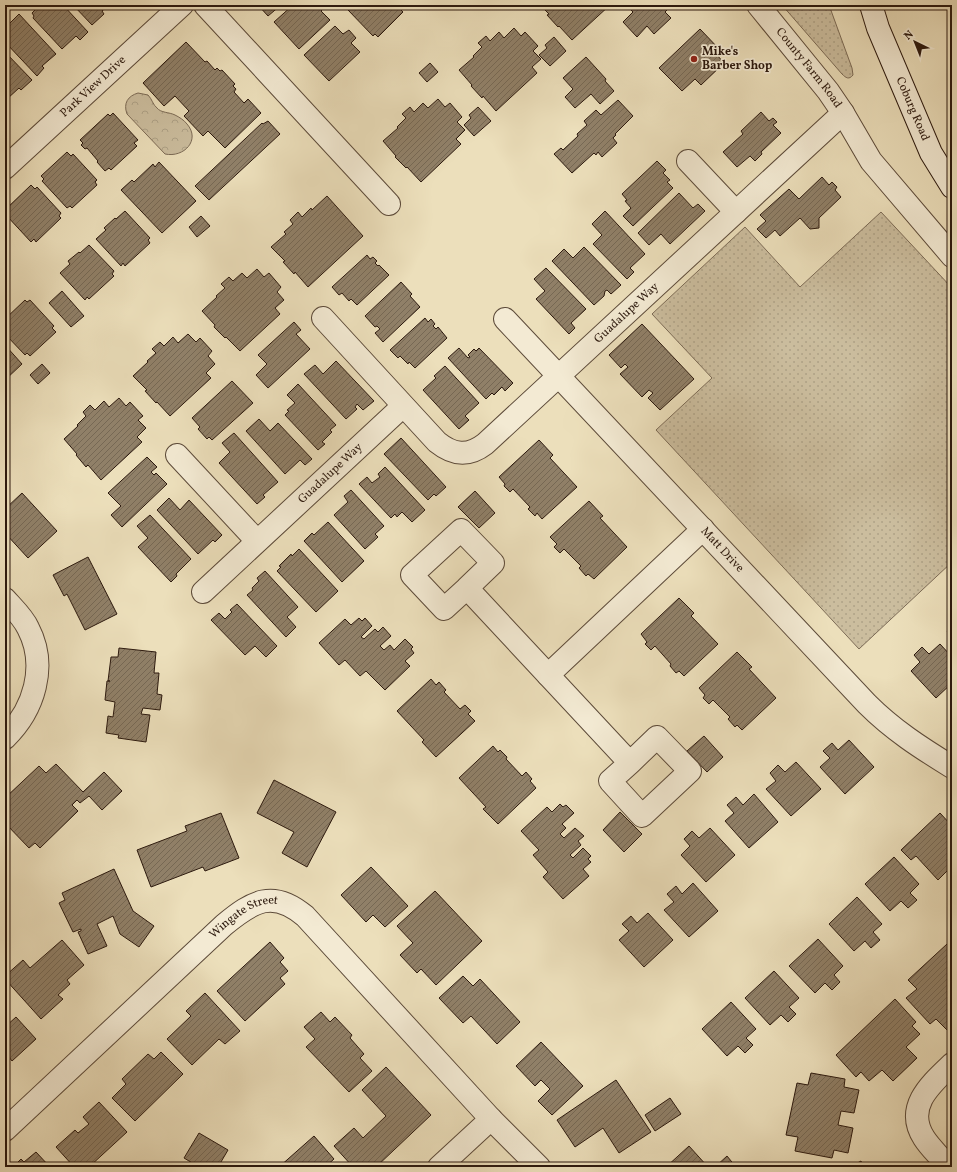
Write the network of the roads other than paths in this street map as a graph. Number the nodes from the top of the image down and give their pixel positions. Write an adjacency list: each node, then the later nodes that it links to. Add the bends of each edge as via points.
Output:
1 (182, 5): 7 (street, Park View Drive)
2 (205, 5): 9 (street)
3 (758, 5): 5 (street, County Farm Road, via 828,91)
4 (871, 5): 8 (street, Coburg Road, via 878,28 931,153)
5 (843, 114): 10 (street, Guadalupe Way); 11 (street, County Farm Road, via 871,161)
6 (688, 161): 10 (street)
7 (5, 168)
8 (952, 187)
9 (389, 204)
10 (736, 212): 14 (street, Guadalupe Way)
11 (952, 256)
12 (323, 318): 15 (street, Guadalupe Way)
13 (505, 319): 14 (street, Matt Drive)
14 (558, 376): 15 (street, Guadalupe Way, via 485,444 471,452 456,452 442,446); 17 (street, Matt Drive)
15 (403, 406): 18 (street, Guadalupe Way)
16 (177, 455): 18 (street)
17 (703, 529): 22 (street); 25 (street, Matt Drive, via 879,716)
18 (257, 541): 20 (street, Guadalupe Way)
19 (467, 588): 22 (street)
20 (203, 592)
21 (5, 599): 23 (street, via 28,627 38,664 34,694 26,711)
22 (548, 675): 24 (street)
23 (5, 738)
24 (630, 763)
25 (952, 767)
26 (952, 1064): 31 (street, via 928,1087 922,1097 917,1117 924,1137)
27 (491, 1119): 28 (street, Wingate Street, via 305,916 291,905 267,901 253,904 224,925); 29 (street); 30 (street, Wingate Street)
28 (5, 1130)
29 (438, 1167)
30 (539, 1167)
31 (948, 1167)

